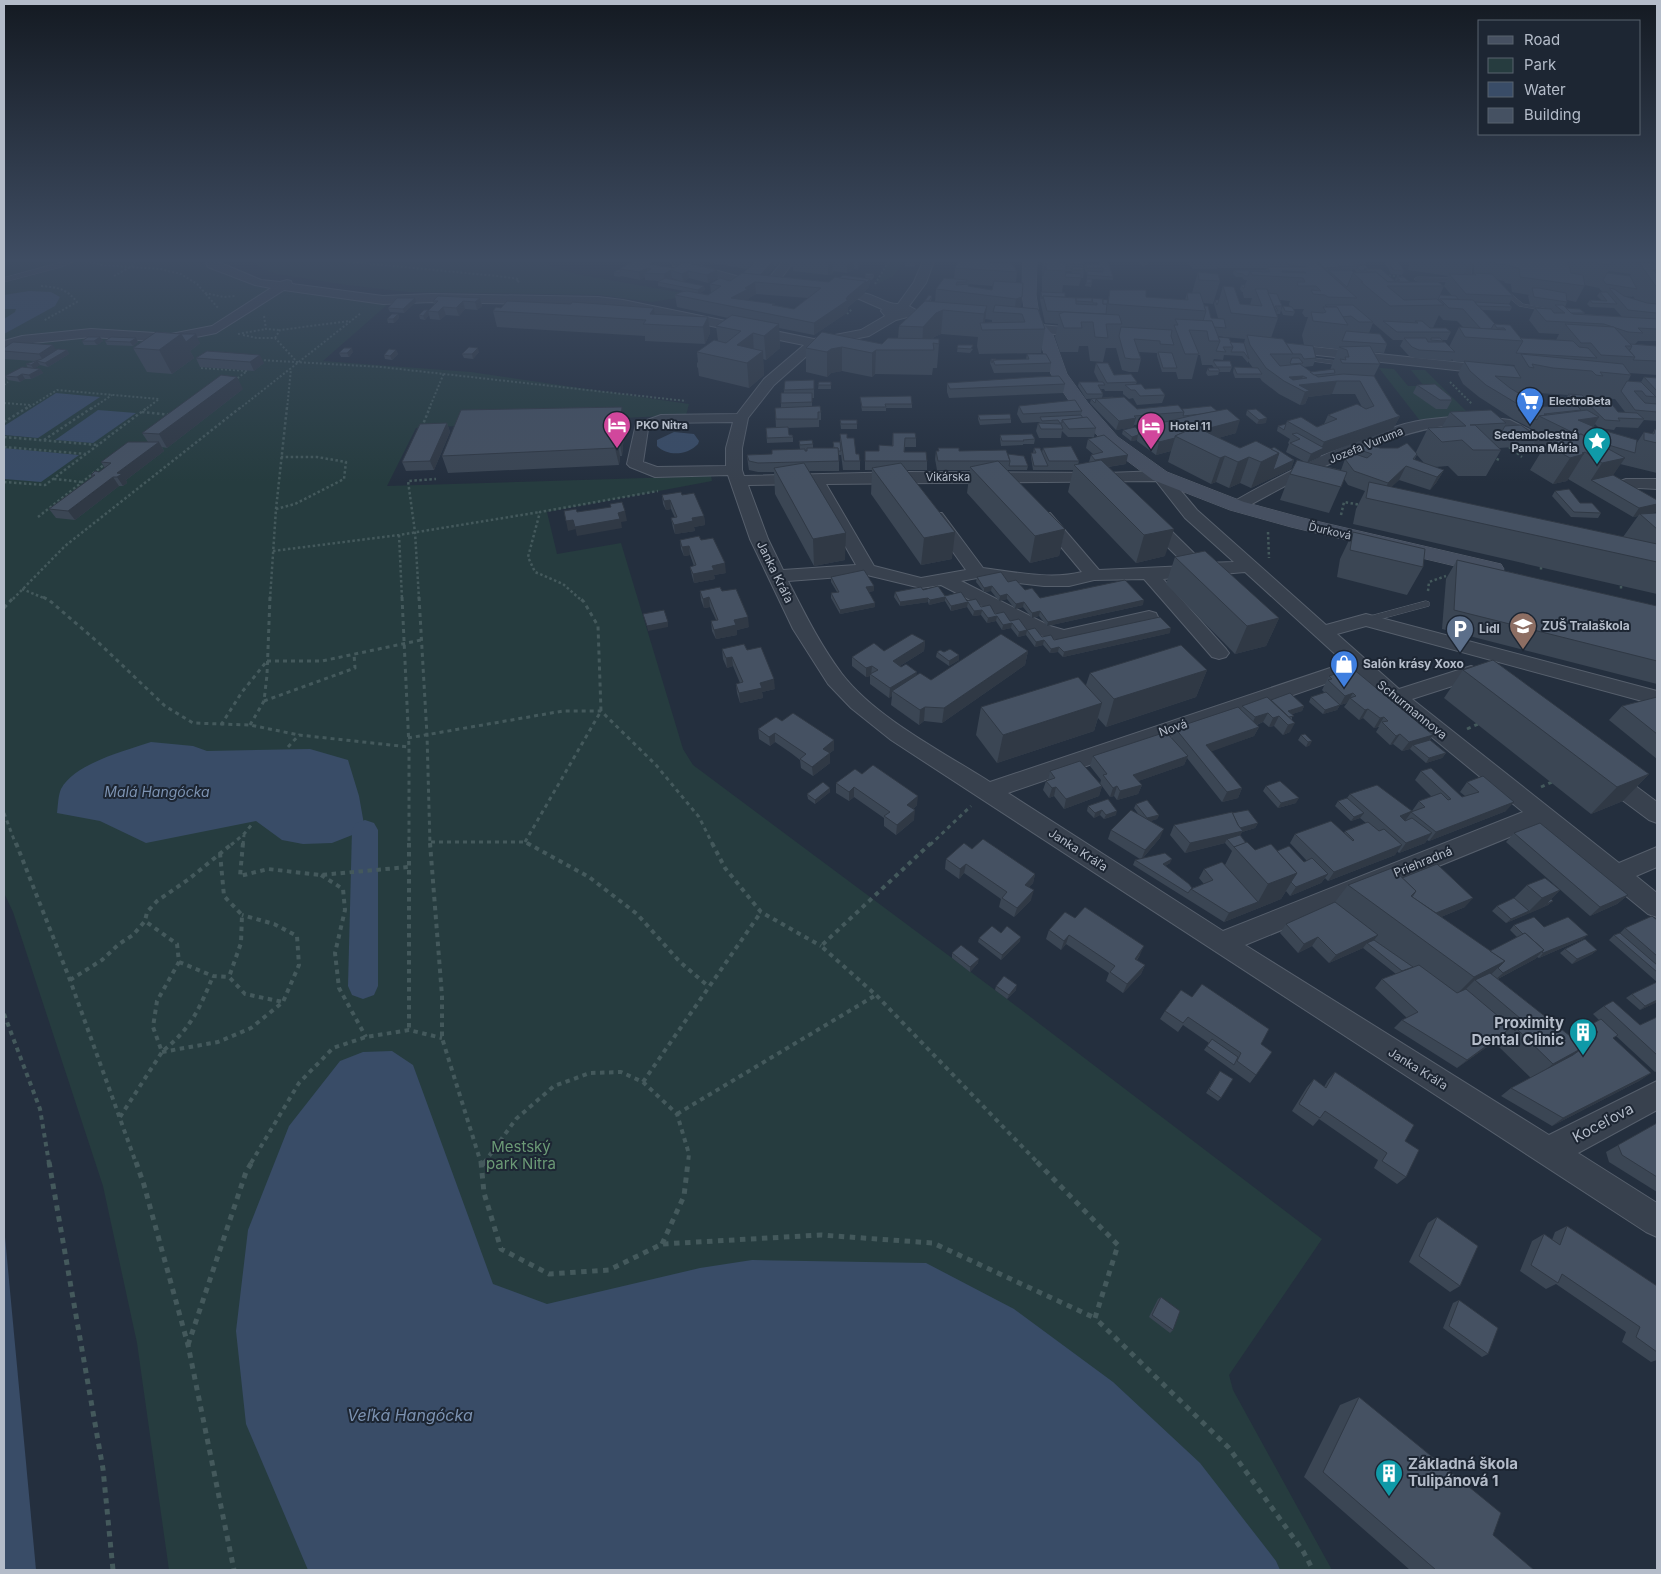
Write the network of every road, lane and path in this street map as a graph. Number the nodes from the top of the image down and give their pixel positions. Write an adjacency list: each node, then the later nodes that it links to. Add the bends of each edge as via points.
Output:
1 (70, 334): 12 (street)
2 (124, 334): 3 (street, via 171,338)
3 (189, 334)
4 (244, 334): 10 (path)
5 (277, 334): 10 (path)
6 (334, 334): 18 (path)
7 (772, 334): 11 (street)
8 (858, 334): 11 (street)
9 (1045, 334): 51 (street, Ďurková, via 1060,374 1082,407 1112,441)
10 (275, 338): 18 (path)
11 (814, 343): 34 (street, Janka Kráľa, via 769,382)
12 (4, 345)
13 (1387, 346): 17 (street)
14 (1277, 347): 17 (street, via 1367,365)
15 (253, 359): 18 (path)
16 (1314, 360): 19 (lane)
17 (1404, 361): 22 (street)
18 (298, 363): 21 (path); 23 (path)
19 (1351, 364)
20 (201, 368): 26 (path, via 247,371)
21 (291, 369): 45 (path); 91 (path, via 66,546)
22 (1501, 371)
23 (444, 373): 29 (path); 37 (path)
24 (1446, 377): 36 (path, via 1458,392)
25 (8, 382): 27 (path)
26 (232, 382)
27 (4, 384)
28 (112, 395): 31 (path, via 57,390); 32 (path, via 159,399); 39 (path)
29 (687, 401)
30 (4, 403): 31 (path)
31 (32, 405): 35 (path)
32 (142, 412): 33 (path); 40 (path)
33 (178, 415)
34 (741, 418): 50 (street, Janka Kráľa, via 734,448); 50 (street, Vikárska, via 660,419 641,427 635,464 655,472)
35 (4, 422)
36 (1498, 422): 49 (street); 66 (street, Jozefa Vuruma, via 1399,423)
37 (422, 428)
38 (4, 437): 39 (path)
39 (44, 441): 40 (path)
40 (98, 445): 43 (path)
41 (4, 447): 43 (path)
42 (1510, 448): 46 (path)
43 (86, 454): 53 (path)
44 (1484, 454): 47 (path)
45 (281, 457): 68 (path); 68 (path, via 317,457 346,462 344,479 295,504)
46 (1522, 457)
47 (1499, 460)
48 (108, 461): 57 (path)
49 (1589, 466)
50 (736, 476): 54 (street, Vikárska); 88 (street, Janka Kráľa)
51 (1160, 476): 52 (street, Vikárska); 61 (street, Ďurková); 65 (street, Schurmannova)
52 (1009, 477): 54 (street, Vikárska, via 910,483); 87 (street)
53 (53, 479): 56 (path, via 44,485); 57 (path)
54 (815, 479): 81 (street)
55 (436, 480): 74 (path, via 408,481)
56 (4, 482)
57 (83, 482): 71 (path)
58 (1112, 483): 62 (street)
59 (1657, 484): 63 (street, via 1621,482)
60 (665, 490): 70 (path)
61 (1209, 495): 65 (street); 66 (street, Ďurková)
62 (1126, 496)
63 (1649, 500)
64 (927, 505): 82 (street)
65 (1184, 505): 77 (street, Schurmannova)
66 (1237, 506): 86 (street, Ďurková, via 1298,524)
67 (1363, 506): 72 (path, via 1344,502)
68 (276, 509): 76 (path)
69 (1139, 509): 80 (street)
70 (540, 512): 74 (path); 108 (path, via 528,556 535,572 563,584 584,602 598,626)
71 (38, 517)
72 (1341, 518)
73 (1268, 524): 78 (path)
74 (415, 532): 75 (path); 98 (path)
75 (399, 535): 76 (path); 99 (path)
76 (273, 551): 102 (path)
77 (1249, 566): 80 (street); 97 (street, Schurmannova)
78 (1270, 567)
79 (1541, 567): 83 (path)
80 (1200, 569): 84 (street)
81 (867, 570): 88 (street); 89 (street, via 921,582)
82 (977, 572): 87 (street, via 1069,582); 89 (street)
83 (1541, 572)
84 (1150, 574): 87 (street); 100 (street)
85 (1452, 574): 93 (path, via 1429,582)
86 (1512, 574)
87 (1094, 575)
88 (777, 576): 117 (street, Janka Kráľa, via 803,630 835,679 858,703 899,735)
89 (943, 580): 95 (street, via 1043,630 1064,636)
90 (1621, 586): 92 (path)
91 (22, 589): 94 (path); 109 (path, via 49,600 165,706 193,723)
92 (1621, 590)
93 (1426, 604): 96 (lane)
94 (4, 608)
95 (1149, 617)
96 (1366, 620): 97 (street); 106 (street)
97 (1321, 632): 103 (street, Schurmannova)
98 (422, 640): 99 (path); 112 (path)
99 (404, 644): 101 (path); 113 (path)
100 (1219, 653)
101 (354, 654): 102 (path, via 322,661); 107 (path, via 355,668)
102 (267, 661): 107 (path); 109 (path)
103 (1359, 665): 105 (street, Schurmannova); 117 (street, Nová)
104 (1502, 696): 105 (street, via 1471,672)
105 (1396, 697): 119 (street, Schurmannova)
106 (1657, 698)
107 (264, 701): 110 (path)
108 (601, 712): 112 (path, via 563,711); 124 (path); 131 (path, via 656,765 699,817 725,868)
109 (221, 724): 110 (path)
110 (250, 725): 111 (path)
111 (299, 735): 114 (path); 115 (path)
112 (427, 735): 113 (path); 123 (path)
113 (408, 738): 115 (path)
114 (288, 747)
115 (409, 747): 127 (path)
116 (1587, 761): 120 (street)
117 (988, 791): 134 (street, Janka Kráľa); 135 (path)
118 (4, 813): 139 (path)
119 (1541, 814): 129 (street, Schurmannova); 134 (street, Priehradná)
120 (1657, 814)
121 (253, 823): 122 (path)
122 (244, 834): 125 (path); 128 (path, via 240,876 268,869)
123 (431, 842): 124 (path); 146 (path)
124 (525, 842): 140 (path, via 590,877 637,914 680,962)
125 (220, 853): 132 (path, via 224,896); 133 (path, via 189,880 157,901 146,912)
126 (1657, 856): 129 (street)
127 (408, 868): 128 (path); 144 (path)
128 (321, 875): 145 (path, via 343,889 346,910 335,953 339,988)
129 (1616, 875): 130 (street, Schurmannova)
130 (1657, 907)
131 (761, 912): 135 (path); 140 (path)
132 (242, 915): 138 (path, via 241,944); 142 (path, via 274,924 297,936 298,965)
133 (145, 921): 136 (path, via 177,944); 139 (path, via 102,960)
134 (1221, 944): 152 (street, Janka Kráľa)
135 (821, 946): 141 (path)
136 (179, 962): 137 (path); 147 (path, via 158,1001 153,1027)
137 (213, 976): 138 (path); 147 (path, via 195,1019 182,1036)
138 (229, 977): 142 (path, via 245,994)
139 (70, 980): 151 (path)
140 (708, 986): 148 (path)
141 (876, 995): 150 (path); 156 (path, via 1118,1245)
142 (283, 1002): 147 (path, via 252,1028 218,1042)
143 (4, 1014): 158 (path, via 40,1109 103,1469)
144 (409, 1030): 145 (path); 146 (path)
145 (366, 1036): 157 (path, via 333,1048 299,1083 246,1172)
146 (442, 1038): 153 (path)
147 (162, 1052): 151 (path)
148 (643, 1082): 150 (path); 153 (path, via 621,1072 590,1073 554,1086 516,1118)
149 (1657, 1095): 152 (street, Koceľova)
150 (677, 1114): 155 (path, via 689,1154 684,1196)
151 (120, 1117): 157 (path, via 144,1185)
152 (1548, 1152): 154 (street, Janka Kráľa)
153 (482, 1166): 155 (path, via 484,1193 501,1249 549,1274 609,1270)
154 (1657, 1221)
155 (662, 1244): 156 (path, via 821,1235 933,1243)
156 (1095, 1318): 160 (path, via 1229,1448 1304,1551)
157 (188, 1345): 159 (path)
158 (113, 1570)
159 (234, 1570)
160 (1313, 1570)

